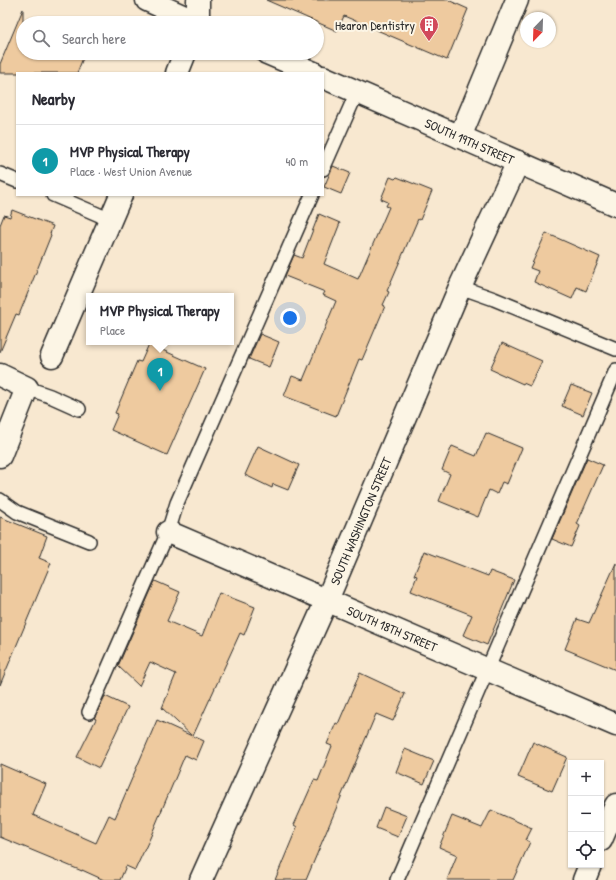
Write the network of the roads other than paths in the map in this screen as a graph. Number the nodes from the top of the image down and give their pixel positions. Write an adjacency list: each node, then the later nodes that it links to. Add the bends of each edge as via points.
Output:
1 (147, 0): 4 (street)
2 (198, 0): 5 (street)
3 (517, 0): 12 (street)
4 (182, 16)
5 (198, 16)
6 (182, 60): 8 (street)
7 (283, 60): 9 (street)
8 (177, 72)
9 (312, 72)
10 (324, 77): 11 (street, SOUTH 19TH STREET)
11 (357, 92): 12 (street, SOUTH 19TH STREET); 14 (lane)
12 (460, 137): 13 (street, SOUTH 19TH STREET)
13 (518, 162): 20 (street, SOUTH 19TH STREET); 22 (street, SOUTH WASHINGTON STREET)
14 (324, 167)
15 (0, 174): 16 (lane)
16 (16, 181)
17 (55, 196): 21 (lane)
18 (121, 196): 21 (street)
19 (312, 196): 31 (lane, via 177,503)
20 (616, 205)
21 (111, 220): 24 (street)
22 (460, 287): 23 (lane, via 494,298); 33 (street, SOUTH WASHINGTON STREET)
23 (616, 349)
24 (52, 356)
25 (616, 370): 34 (lane)
26 (0, 375): 27 (street)
27 (27, 388): 28 (lane); 29 (street)
28 (79, 409)
29 (0, 456)
30 (0, 500): 32 (lane, via 17,512)
31 (168, 532): 33 (street, SOUTH 18TH STREET); 35 (lane)
32 (90, 541)
33 (327, 600): 34 (street, SOUTH 18TH STREET); 40 (street, SOUTH WASHINGTON STREET)
34 (488, 669): 36 (street, SOUTH 18TH STREET); 41 (lane)
35 (89, 712)
36 (616, 725)
37 (616, 805): 38 (street)
38 (604, 833)
39 (589, 868): 42 (street)
40 (201, 880)
41 (397, 880)
42 (584, 880)

